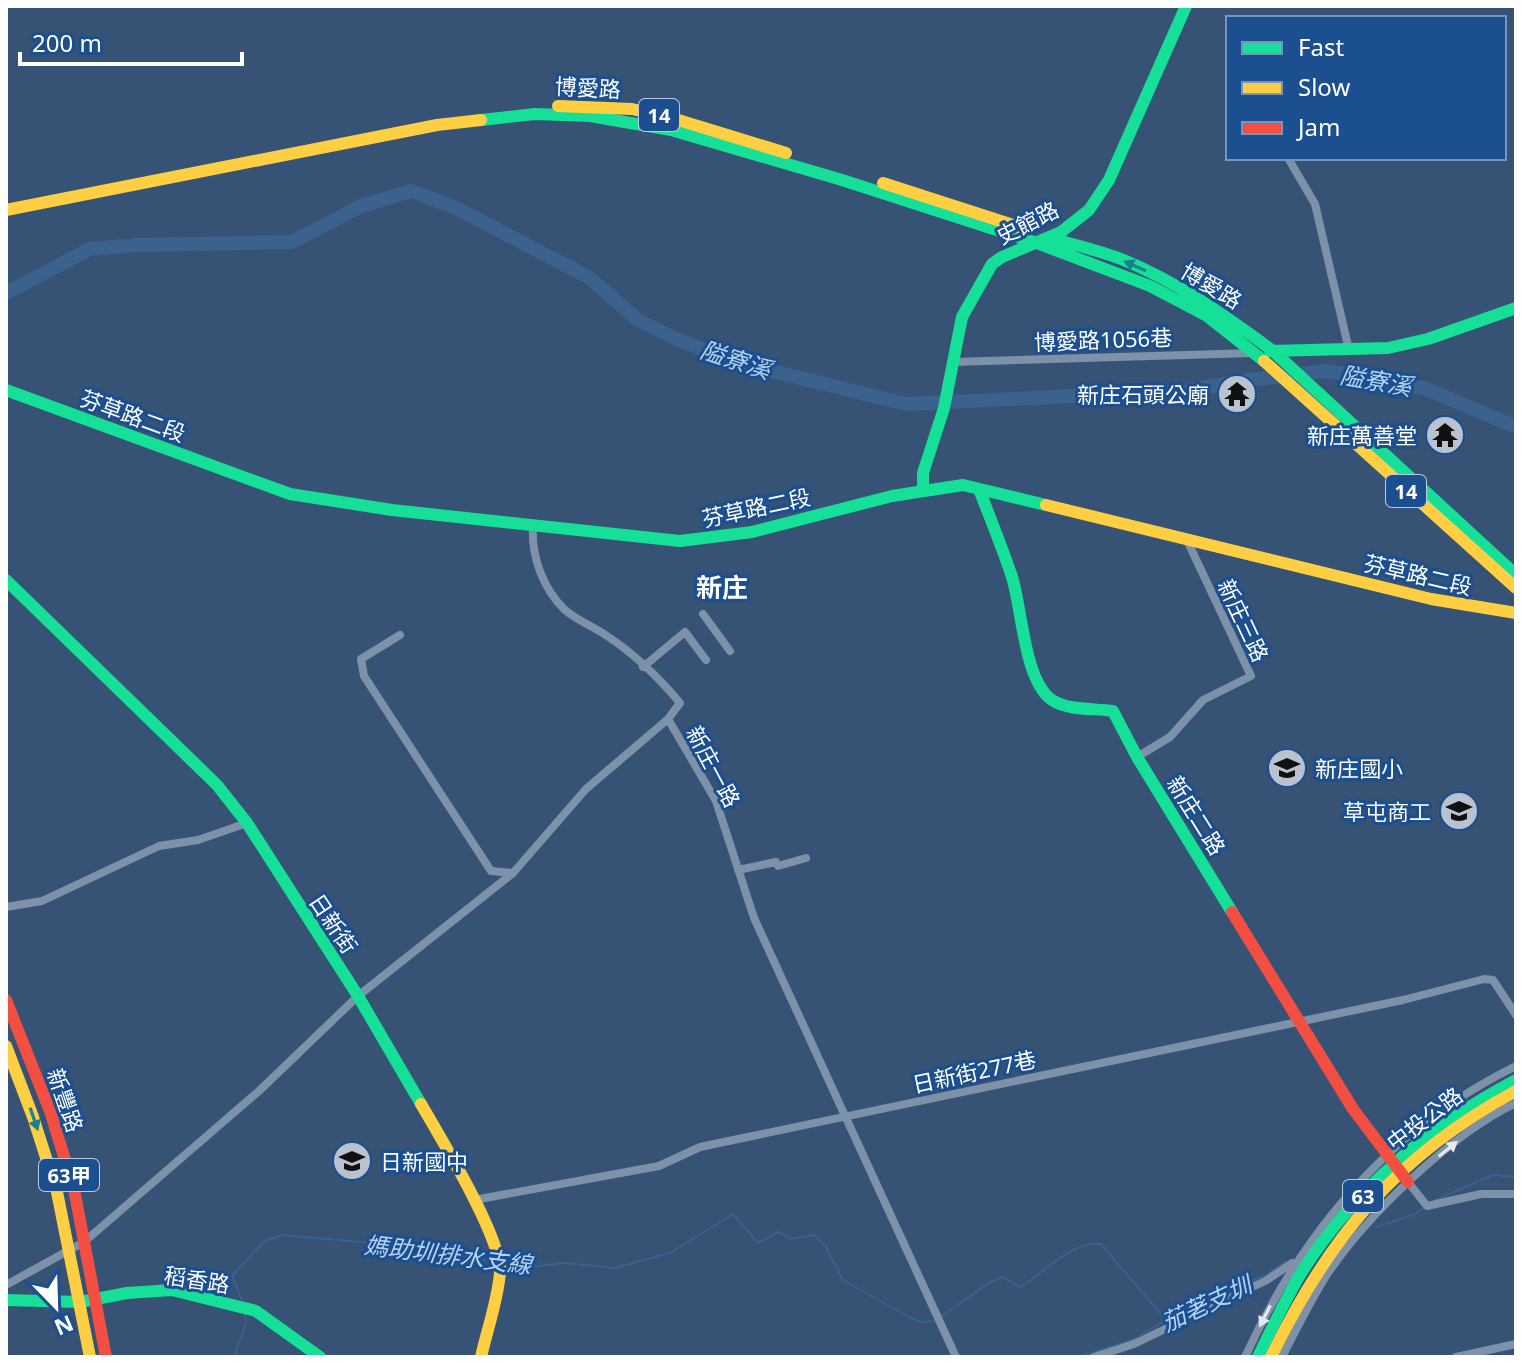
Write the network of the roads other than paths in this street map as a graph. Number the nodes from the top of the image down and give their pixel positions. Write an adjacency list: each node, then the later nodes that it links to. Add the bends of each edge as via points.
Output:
1 (1186, 6): 7 (main road, 史館路, via 1109,180 1089,210)
2 (591, 111): 3 (main road, 博愛路 / 14); 5 (main road, 博愛路 / 14, via 531,105 439,115); 6 (main road, 博愛路 / 14, via 437,125)
3 (631, 115): 7 (main road, 博愛路 / 14, via 706,128); 8 (main road, 博愛路 / 14)
4 (1289, 160): 10 (street, via 1315,204)
5 (6, 200)
6 (6, 210)
7 (1050, 238): 8 (main road, 史館路); 11 (main road, 博愛路 / 14, one-way to 7, via 1176,286 1129,263)
8 (1034, 242): 12 (main road, 博愛路 / 14, via 1172,296); 13 (main road, 史館路, via 992,264 962,317)
9 (1516, 308): 10 (main road, via 1428,339)
10 (1349, 350): 11 (main road)
11 (1273, 351): 12 (main road); 15 (main road, 14)
12 (1255, 353): 13 (street, 博愛路1056巷); 15 (main road, 14)
13 (952, 365): 16 (main road, 史館路)
14 (6, 390): 18 (main road, 芬草路二段, via 290,494)
15 (1407, 484): 20 (main road, 14); 22 (main road, 14)
16 (923, 488): 17 (main road, 芬草路二段); 18 (main road, 芬草路二段, via 711,540)
17 (979, 489): 19 (main road, 芬草路二段); 30 (main road, 新庄二路, via 1012,578 1043,692 1063,706 1113,711)
18 (533, 526): 28 (street, 新庄一路, via 535,562 563,609 608,636)
19 (1185, 538): 23 (main road, 芬草路二段, via 1431,599); 30 (street, 新庄三路, via 1251,676 1203,700 1170,737)
20 (1516, 575)
21 (6, 580): 31 (main road, 日新街, via 217,785)
22 (1516, 588)
23 (1516, 613)
24 (703, 614): 26 (street)
25 (400, 635): 34 (street, via 361,659 364,676 491,871)
26 (730, 651)
27 (706, 660): 28 (street, via 685,632)
28 (643, 667): 29 (street, 新庄一路, via 680,703)
29 (668, 719): 33 (street, 新庄一路, via 716,801); 34 (street, via 586,789)
30 (1137, 757): 39 (main road, 新庄二路)
31 (247, 823): 35 (street, via 198,840 159,846 42,901); 36 (main road, 日新街)
32 (806, 858): 33 (street)
33 (738, 870): 45 (street, 新庄一路, via 754,918)
34 (513, 873): 36 (street)
35 (6, 907)
36 (358, 996): 49 (main road, 日新街); 51 (street, via 259,1091)
37 (6, 1000): 51 (main road, 新豐路 / 63甲, via 50,1111)
38 (1516, 1015): 39 (street, 日新街277巷, via 1493,980 1484,979)
39 (1300, 1021): 45 (street, 日新街277巷); 46 (main road, 新庄二路)
40 (6, 1046): 52 (main road, 新豐路 / 63甲, one-way to 52, via 43,1147)
41 (1516, 1066): 46 (street, via 1435,1115)
42 (1516, 1080): 66 (main road, 中投公路 / 63, via 1443,1125 1348,1212 1310,1261)
43 (1516, 1091): 67 (main road, 中投公路 / 63, via 1451,1132 1391,1180 1356,1218 1321,1265)
44 (1516, 1103): 47 (street, one-way to 44, via 1458,1140)
45 (845, 1117): 49 (street, 日新街277巷, via 700,1147 659,1166); 63 (street, 新庄一路)
46 (1386, 1156): 47 (main road, 新庄二路); 53 (street)
47 (1408, 1182): 48 (street, via 1427,1206 1481,1194); 50 (street)
48 (1516, 1194)
49 (474, 1200): 62 (main road, 日新街, via 501,1263)
50 (1362, 1232): 53 (street); 68 (street, via 1327,1275)
51 (84, 1242): 52 (street); 56 (main road, 新豐路 / 63甲)
52 (70, 1249): 54 (street); 57 (main road, 新豐路 / 63甲)
53 (1296, 1261): 64 (street, via 1134,1344); 65 (street, one-way to 65)
54 (6, 1285)
55 (6, 1300): 57 (main road, 稻香路)
56 (95, 1300): 57 (main road, 稻香路); 60 (main road, 新豐路 / 63甲); 61 (main road, 稻香路, via 172,1290 233,1305 263,1315)
57 (80, 1302): 59 (main road, 新豐路 / 63甲)
58 (1516, 1344): 69 (street)
59 (90, 1357)
60 (106, 1357)
61 (320, 1357)
62 (481, 1357)
63 (956, 1357)
64 (1094, 1357)
65 (1245, 1357)
66 (1258, 1357)
67 (1271, 1357)
68 (1282, 1357)
69 (1456, 1357)

